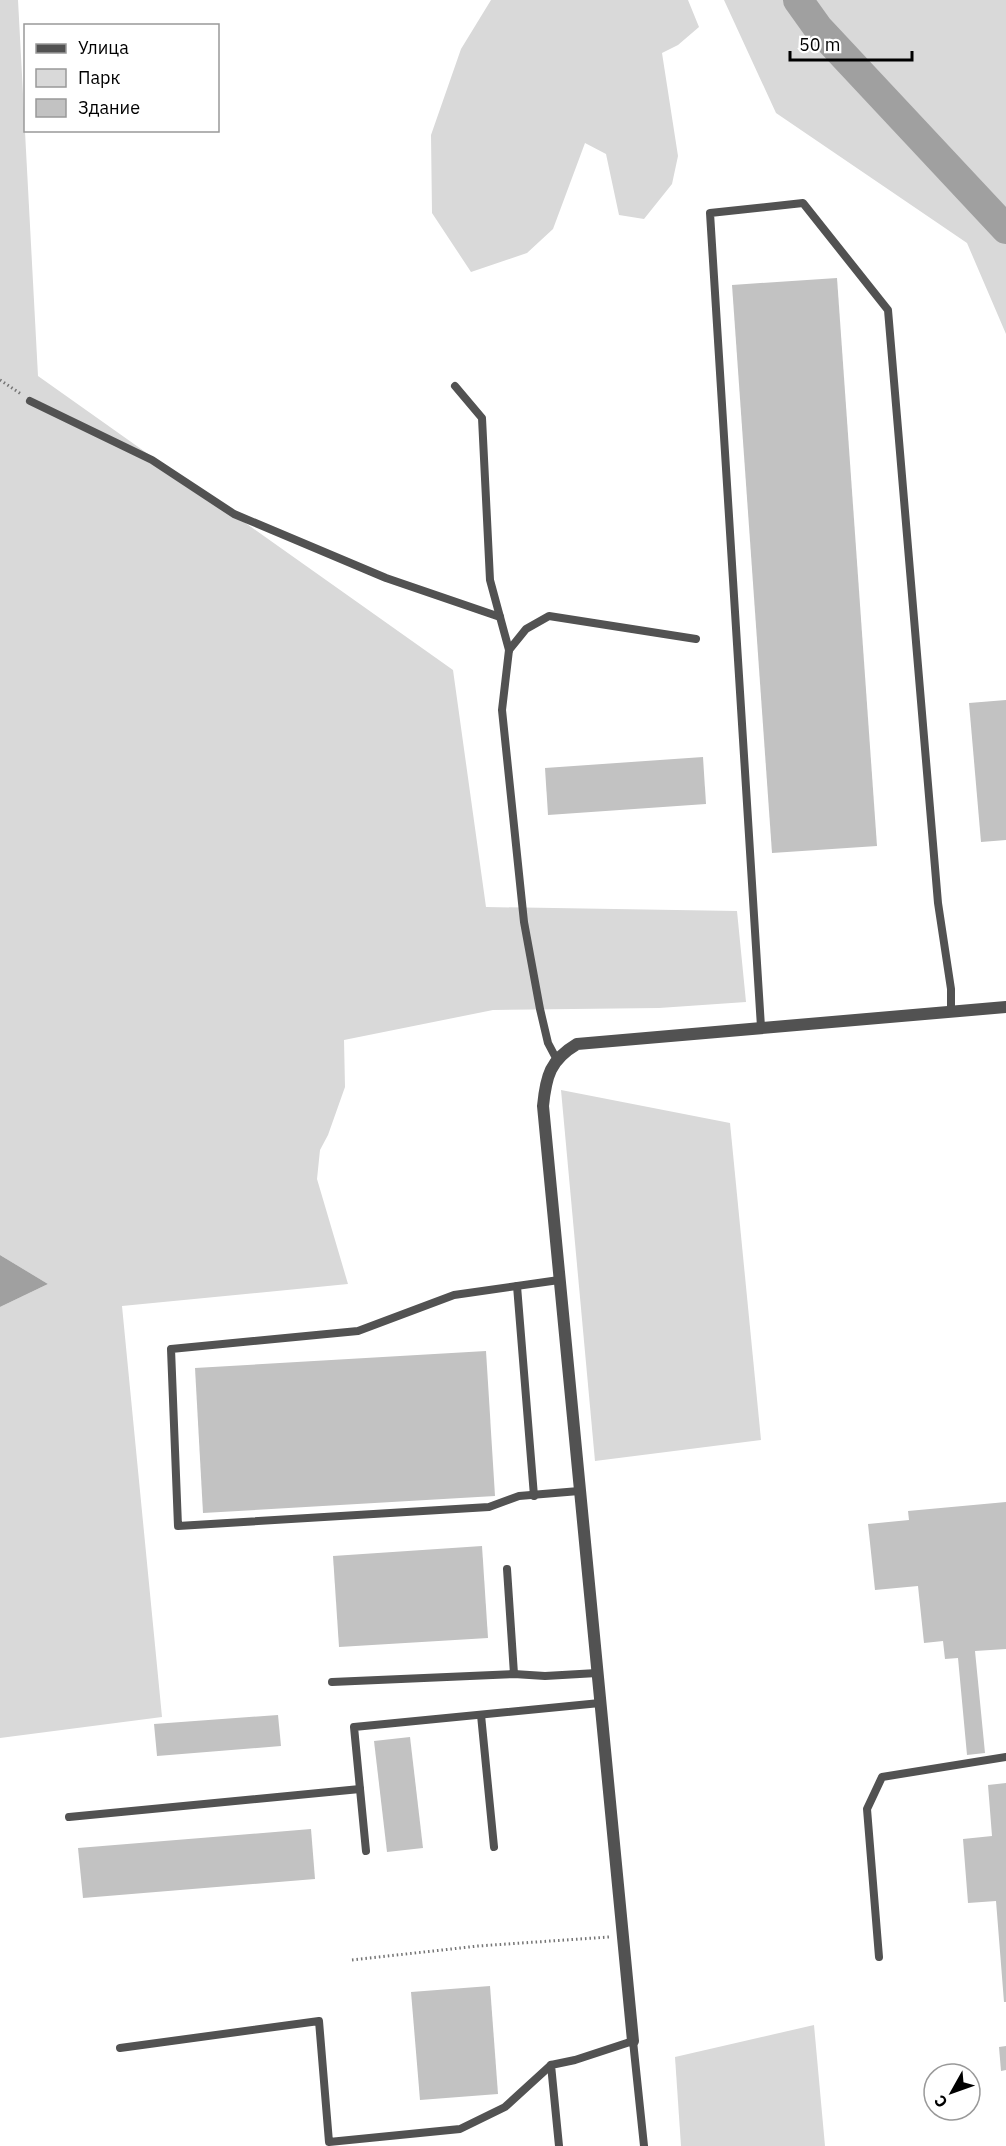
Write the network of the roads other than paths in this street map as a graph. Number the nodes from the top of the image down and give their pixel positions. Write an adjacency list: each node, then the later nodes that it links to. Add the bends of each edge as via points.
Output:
1 (455, 386): 3 (lane, via 482,418 490,580)
2 (30, 401): 3 (lane, via 152,460 234,514 386,578)
3 (500, 617): 5 (lane)
4 (696, 639): 5 (lane, via 549,616 526,629)
5 (509, 650): 9 (lane, via 502,710 524,922 548,1043)
6 (1006, 1007): 7 (street)
7 (951, 1011): 8 (street); 8 (lane, via 938,903 888,310 803,203 710,213)
8 (761, 1027): 9 (street, via 577,1044)
9 (557, 1060): 10 (street, via 545,1084 543,1106)
10 (559, 1280): 11 (lane); 12 (street)
11 (518, 1286): 13 (lane); 13 (lane, via 454,1295 358,1331 171,1349 178,1526 489,1507 519,1496)
12 (579, 1491): 13 (lane); 15 (street)
13 (534, 1496)
14 (507, 1569): 16 (lane)
15 (597, 1673): 16 (lane); 18 (street)
16 (514, 1674): 17 (lane)
17 (332, 1682)
18 (600, 1703): 19 (lane); 26 (street)
19 (481, 1714): 21 (lane, via 354,1727); 23 (lane)
20 (1006, 1757): 25 (lane, via 882,1777 867,1809)
21 (360, 1789): 22 (lane); 24 (lane)
22 (69, 1817)
23 (494, 1847)
24 (366, 1851)
25 (879, 1958)
26 (633, 2041): 28 (lane); 30 (lane)
27 (120, 2048): 28 (lane, via 319,2021 329,2142 460,2129 505,2107)
28 (551, 2065): 29 (lane)
29 (559, 2146)
30 (644, 2146)

